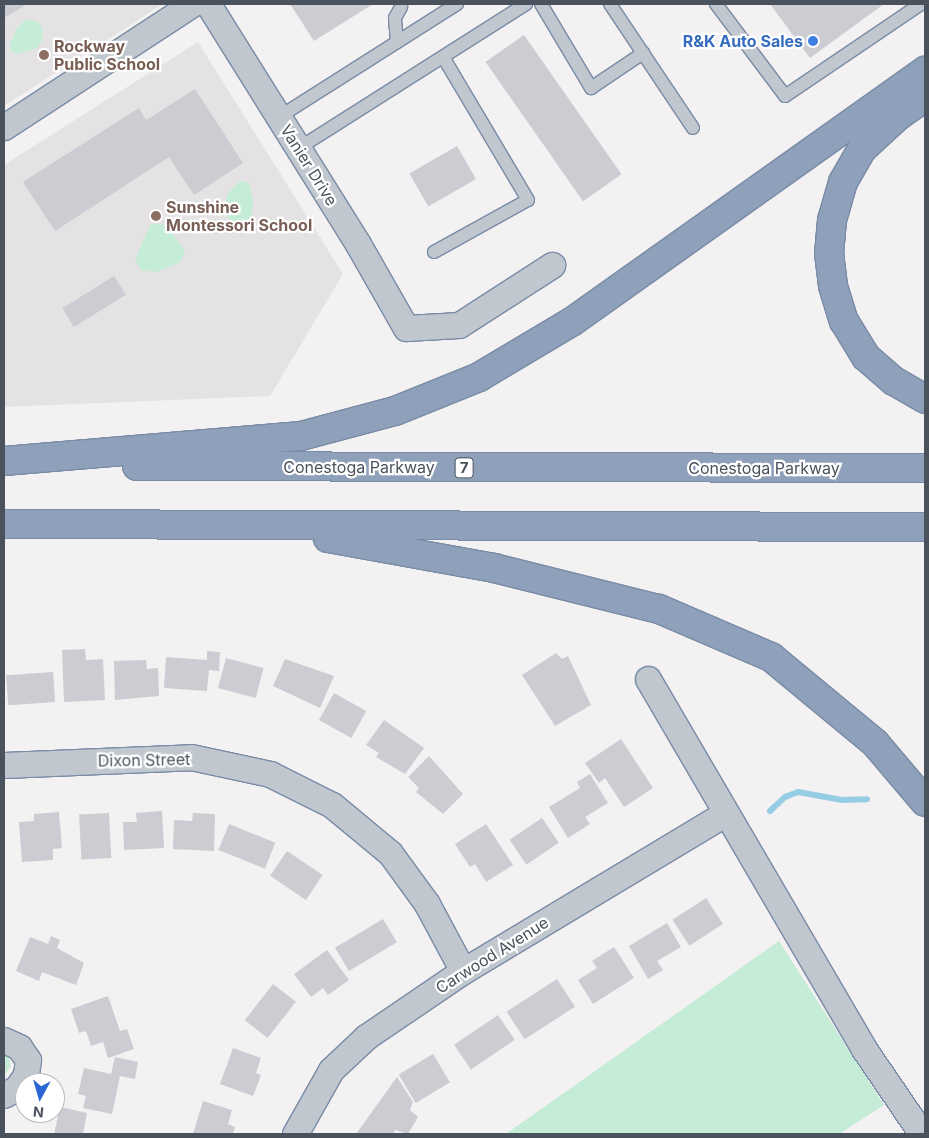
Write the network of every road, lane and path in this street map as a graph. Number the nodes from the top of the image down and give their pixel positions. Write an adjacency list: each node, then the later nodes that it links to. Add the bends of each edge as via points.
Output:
1 (192, 4): 16 (street)
2 (208, 4): 15 (street, Vanier Drive)
3 (526, 4): 12 (lane)
4 (541, 4): 11 (lane, via 591,88)
5 (610, 4): 11 (lane)
6 (716, 4): 7 (lane, via 785,96)
7 (921, 4)
8 (451, 5): 10 (lane)
9 (401, 7): 10 (lane, via 394,18)
10 (397, 42): 15 (lane)
11 (643, 53): 17 (lane)
12 (443, 57): 18 (lane); 19 (lane, via 528,200)
13 (925, 70): 22 (highway, via 573,320 479,377 395,410 301,436)
14 (925, 97): 21 (highway, via 898,116 862,150 844,182 832,220 829,253 833,286 844,321 866,357 894,381)
15 (279, 117): 18 (street, Vanier Drive)
16 (4, 127)
17 (692, 128)
18 (298, 148): 20 (street, Vanier Drive, via 406,328 459,325)
19 (434, 252)
20 (552, 265)
21 (925, 399)
22 (4, 460)
23 (4, 465): 24 (highway, Conestoga Parkway / 7)
24 (925, 468)
25 (4, 524): 26 (highway)
26 (256, 524): 27 (highway); 30 (highway, via 494,568 659,609 771,657 875,743)
27 (925, 527)
28 (648, 679): 31 (street)
29 (4, 765): 32 (street, Dixon Street, via 191,757 270,774 332,805 390,853 427,904)
30 (925, 802)
31 (724, 814): 32 (street, Carwood Avenue); 36 (street, via 864,1049)
32 (463, 971): 35 (street, Carwood Avenue, via 366,1038 331,1070)
33 (4, 1040): 34 (street, via 19,1047 28,1060 26,1075 17,1088)
34 (4, 1095)
35 (295, 1134)
36 (922, 1134)

